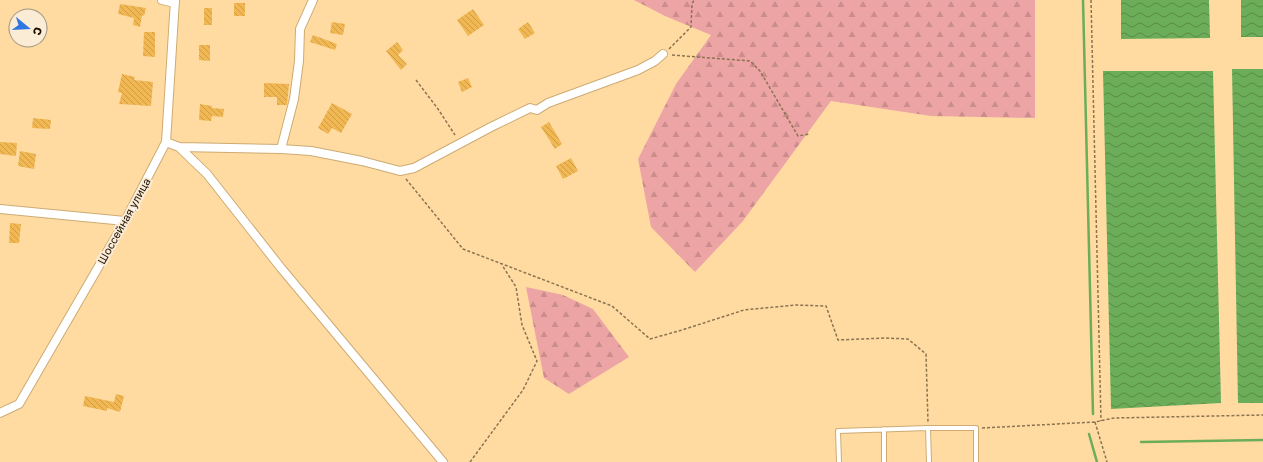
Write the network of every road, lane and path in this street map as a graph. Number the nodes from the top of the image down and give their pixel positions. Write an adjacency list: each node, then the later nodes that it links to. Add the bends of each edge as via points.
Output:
1 (162, 0): 5 (street)
2 (313, 0): 12 (street, via 300,29 294,99)
3 (694, 0): 6 (path, via 691,27)
4 (1091, 0): 19 (path)
5 (175, 1): 9 (street, Шоссейная улица)
6 (663, 54): 8 (path, via 750,60 760,71 798,136); 10 (street, via 638,70 554,100 537,110 530,108)
7 (416, 80): 10 (path)
8 (810, 134)
9 (166, 142): 11 (street); 15 (street, Шоссейная улица)
10 (461, 144): 13 (street, via 414,168)
11 (179, 147): 12 (street); 24 (street, via 207,174 281,268)
12 (282, 149): 13 (street, via 311,151)
13 (400, 172): 16 (path, via 463,249)
14 (0, 209): 15 (street)
15 (125, 221): 17 (street, Шоссейная улица, via 19,404)
16 (502, 265): 21 (path, via 612,306 650,339 744,310 796,305 826,306 838,340 908,339 926,354); 25 (path, via 516,287 522,325 537,361 523,390)
17 (0, 413)
18 (1263, 416): 19 (path, via 1114,418)
19 (1101, 421): 20 (path)
20 (1095, 422): 22 (path); 30 (path)
21 (928, 428): 22 (lane); 23 (lane); 28 (lane)
22 (976, 428): 29 (lane)
23 (884, 429): 26 (lane, via 838,431); 27 (lane)
24 (443, 462)
25 (470, 462)
26 (839, 462)
27 (884, 462)
28 (929, 462)
29 (976, 462)
30 (1107, 462)

